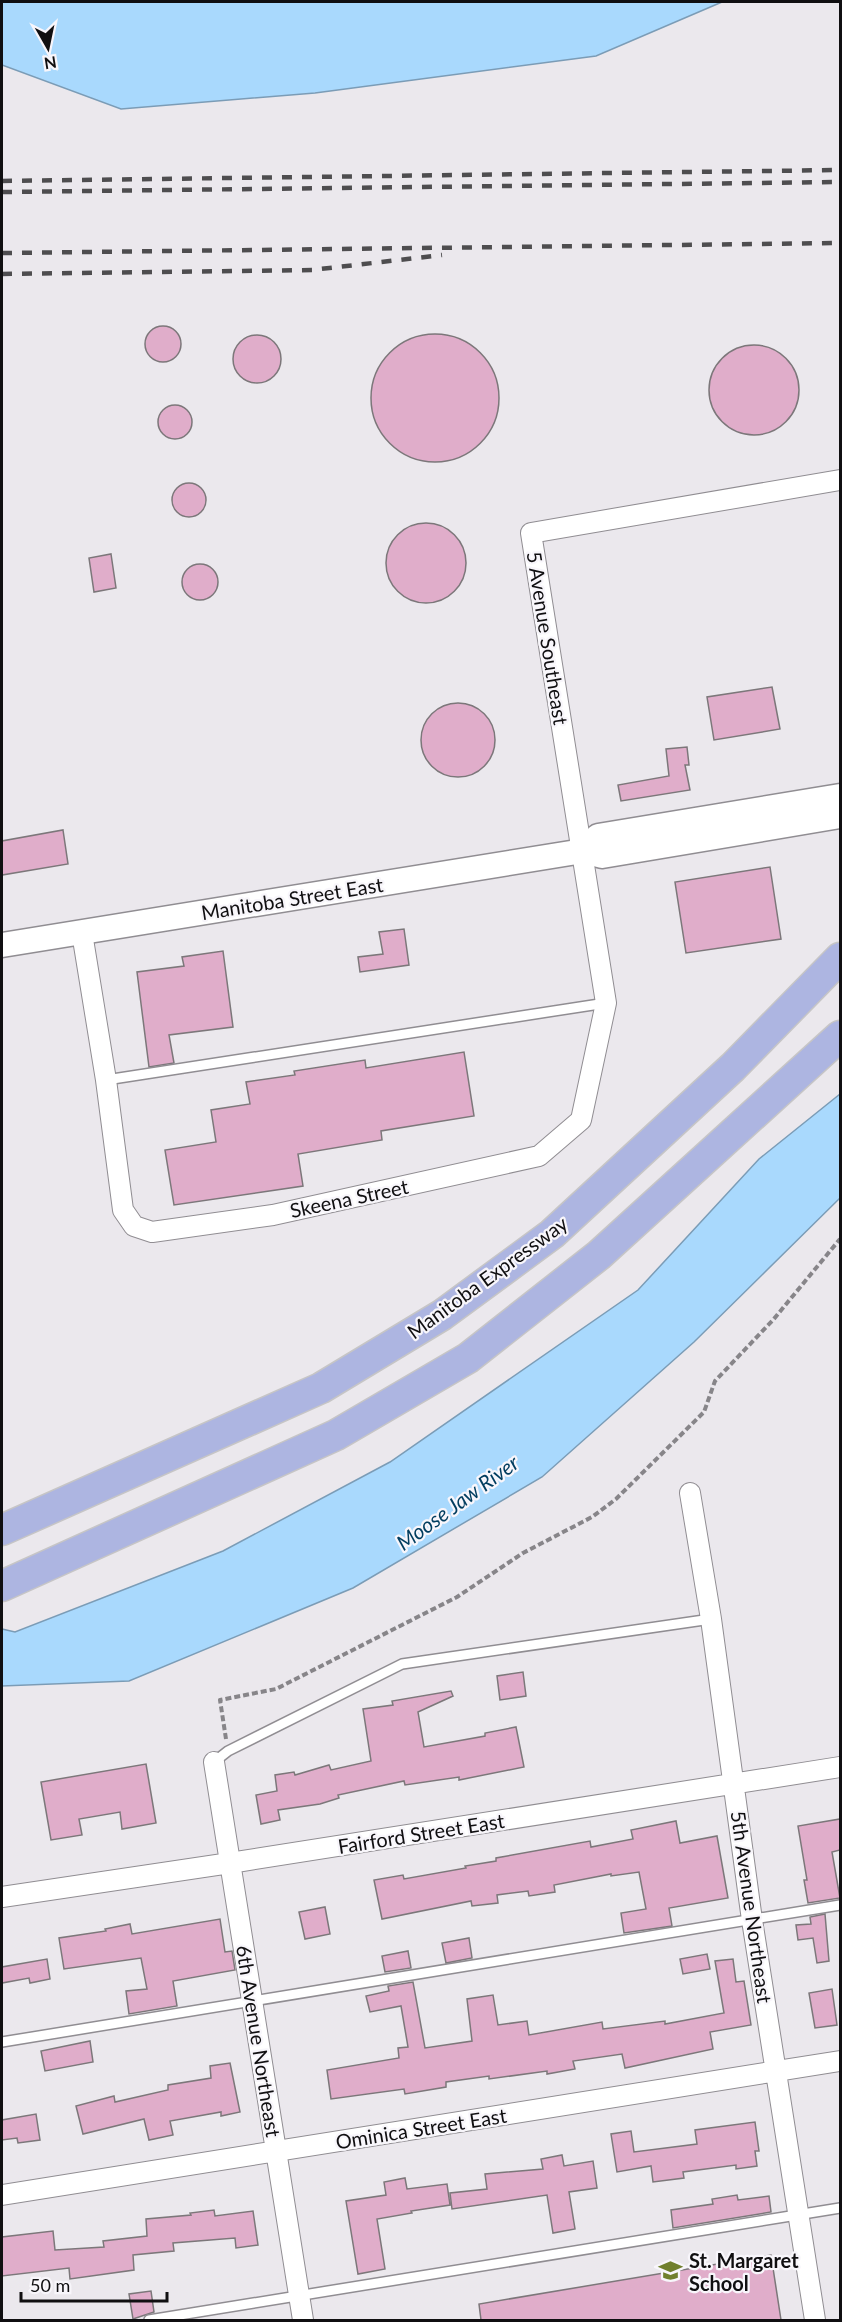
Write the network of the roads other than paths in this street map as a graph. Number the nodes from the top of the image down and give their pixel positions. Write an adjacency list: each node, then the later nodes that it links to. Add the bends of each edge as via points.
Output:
1 (840, 480): 4 (street, 5 Avenue Southeast, via 531,533)
2 (840, 796): 4 (street, Manitoba Street East, via 598,836)
3 (840, 816): 4 (street, Manitoba Street East, via 602,856)
4 (582, 845): 5 (street, Manitoba Street East); 8 (street)
5 (82, 933): 6 (street, Manitoba Street East); 10 (street, Skeena Street)
6 (2, 945)
7 (840, 958): 12 (main road, Manitoba Expressway, via 733,1067 561,1226 442,1315 321,1388)
8 (606, 1003): 10 (lane); 10 (street, Skeena Street, via 581,1120 539,1156 273,1215 152,1232 134,1226 123,1210)
9 (840, 1036): 13 (main road, via 599,1255 468,1358 336,1435)
10 (106, 1080)
11 (690, 1492): 14 (street, 5th Avenue Northeast)
12 (2, 1530)
13 (2, 1586)
14 (711, 1619): 15 (lane, via 402,1664); 17 (street, 5th Avenue Northeast)
15 (221, 1757): 18 (street, 6th Avenue Northeast)
16 (840, 1767): 17 (street, Fairford Street East)
17 (734, 1784): 18 (street, Fairford Street East); 21 (street, 5th Avenue Northeast)
18 (231, 1863): 19 (street, Fairford Street East); 22 (street, 6th Avenue Northeast)
19 (2, 1897)
20 (840, 1905): 21 (lane)
21 (752, 1920): 22 (lane); 25 (street, 5th Avenue Northeast)
22 (253, 2000): 23 (lane); 26 (street, 6th Avenue Northeast)
23 (2, 2042)
24 (840, 2061): 25 (street, Ominica Street East)
25 (777, 2071): 26 (street, Ominica Street East); 29 (street, 5th Avenue Northeast)
26 (277, 2151): 27 (street, Ominica Street East); 30 (street, 6th Avenue Northeast)
27 (2, 2195)
28 (840, 2208): 29 (lane)
29 (799, 2215): 30 (lane); 33 (street, 5th Avenue Northeast)
30 (299, 2297): 31 (lane); 32 (street, 6th Avenue Northeast)
31 (149, 2320)
32 (303, 2320)
33 (816, 2320)

